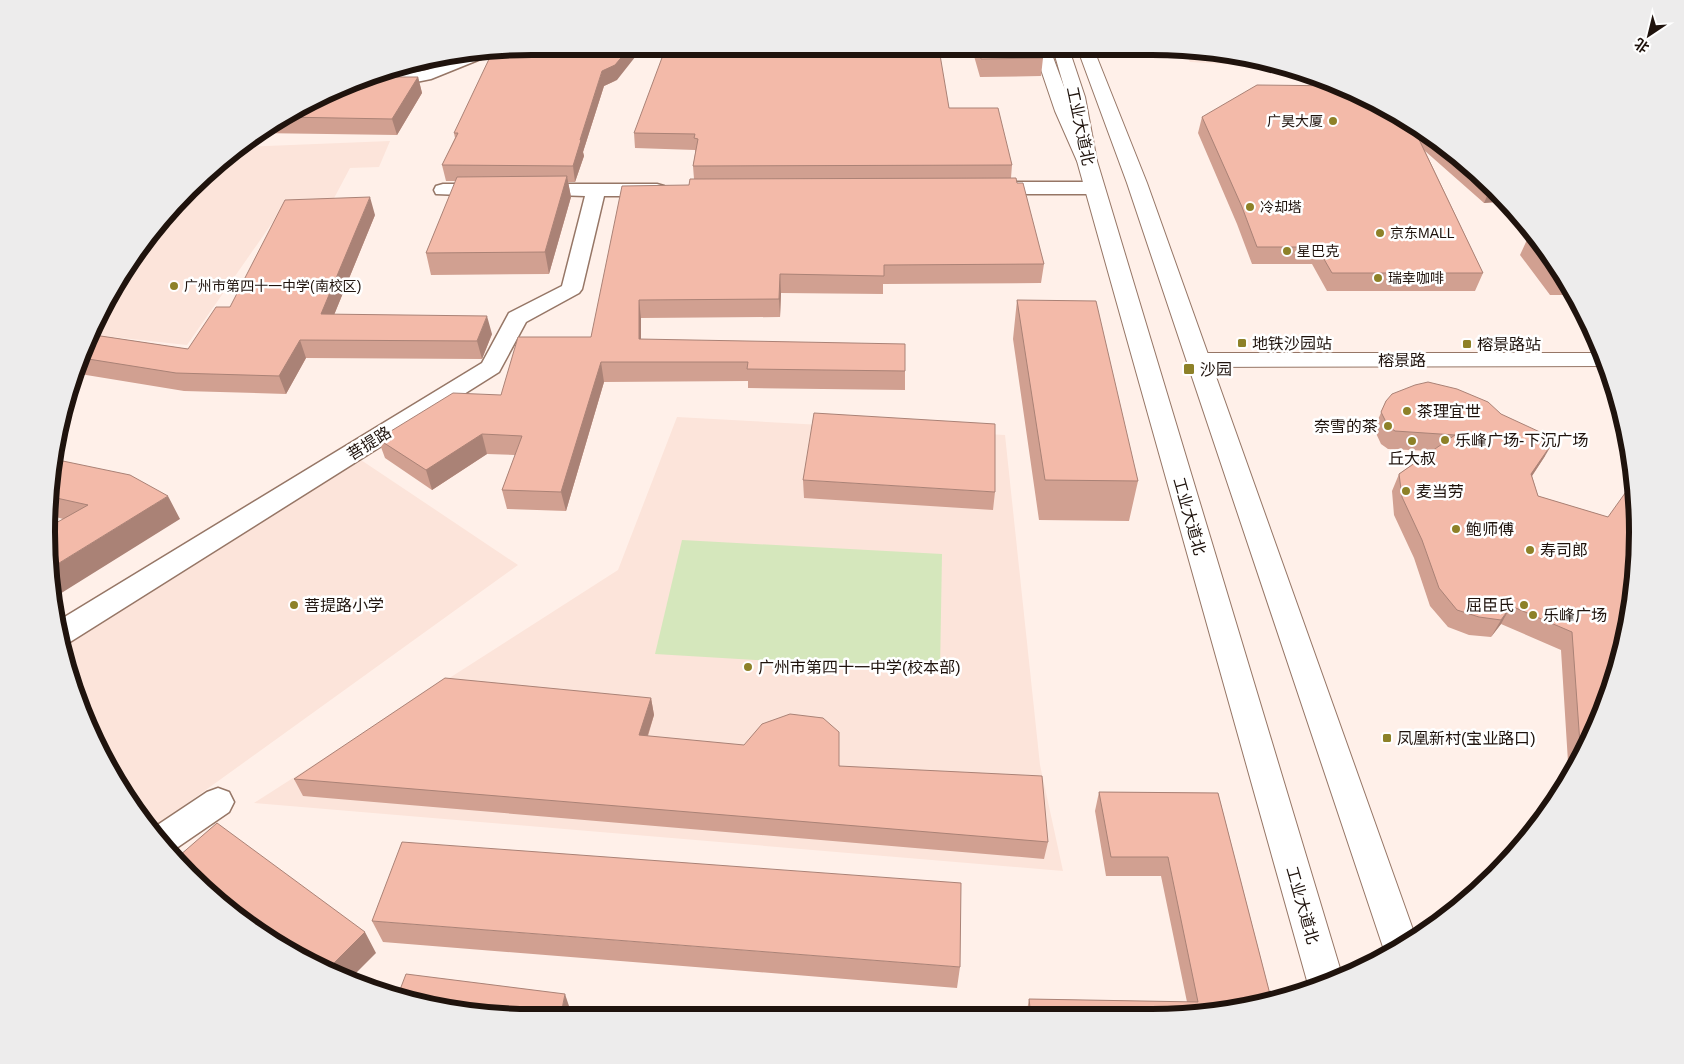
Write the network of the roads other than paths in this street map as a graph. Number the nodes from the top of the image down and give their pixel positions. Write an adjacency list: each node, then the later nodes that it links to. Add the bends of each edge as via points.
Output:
1 (1044, 55): 6 (main road, via 1064,111)
2 (1063, 55): 6 (main road, 工业大道北, via 1076,96)
3 (1088, 55): 14 (main road, 工业大道北)
4 (466, 60): 5 (street, via 431,74)
5 (384, 79)
6 (1087, 161): 8 (main road, 工业大道北)
7 (965, 188): 8 (street)
8 (1095, 188): 20 (main road, 工业大道北)
9 (443, 190): 10 (street)
10 (500, 190)
11 (520, 190): 12 (street)
12 (596, 190): 13 (street); 16 (street, 菩提路, via 572,289 517,318 491,367)
13 (676, 190)
14 (1199, 360): 15 (main road, 榕景路); 19 (main road, 工业大道北)
15 (1597, 360)
16 (65, 631)
17 (218, 802): 18 (street)
18 (166, 837)
19 (1398, 940)
20 (1324, 977)

